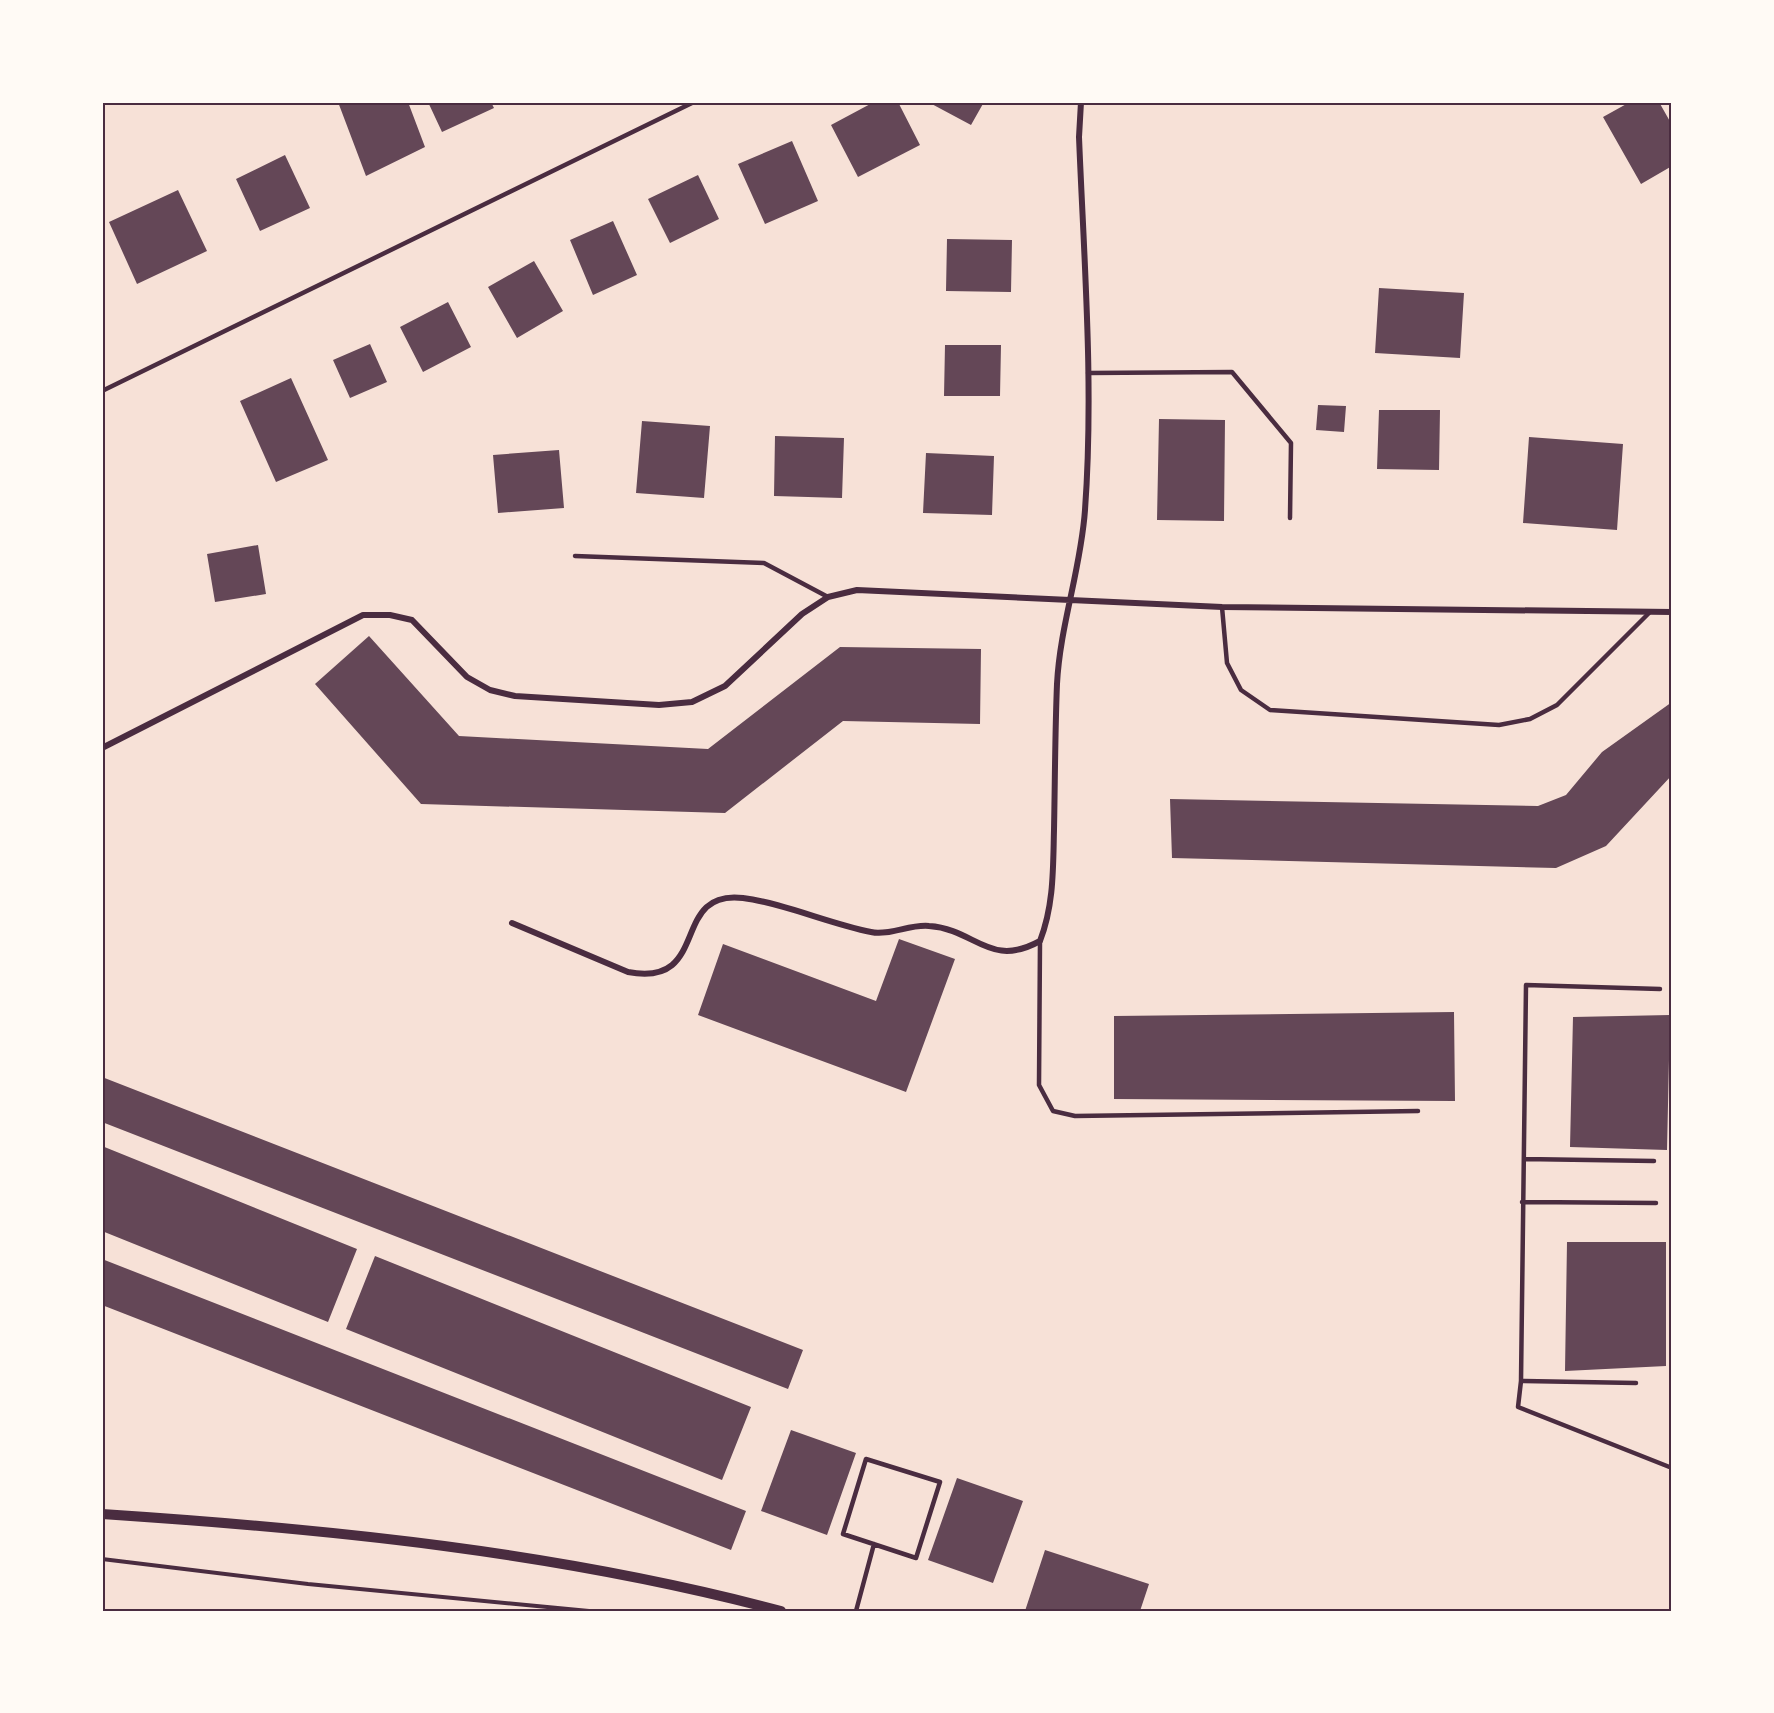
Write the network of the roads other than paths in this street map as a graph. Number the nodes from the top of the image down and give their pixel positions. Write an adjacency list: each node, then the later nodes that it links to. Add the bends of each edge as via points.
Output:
1 (694, 102): 4 (lane)
2 (1081, 102): 3 (street)
3 (1088, 373): 5 (lane, via 1232,372 1291,442); 8 (street, via 1085,508 1081,550)
4 (102, 391)
5 (1290, 518)
6 (576, 556): 7 (lane, via 764,563)
7 (828, 597): 8 (street, via 857,590); 12 (street, via 802,614 725,686 692,702 659,705 515,696 490,690 467,677 412,620 363,615)
8 (1069, 599): 9 (street); 14 (street, via 1057,682 1050,916)
9 (1222, 607): 10 (street); 10 (lane, via 1227,663 1241,690 1270,710 1499,725 1530,719 1557,705)
10 (1650, 612): 11 (street)
11 (1672, 612)
12 (102, 748)
13 (512, 923): 14 (street, via 628,972 647,976 670,968 682,954 701,909 717,900 742,897 873,933 931,926 994,951 1022,951)
14 (1040, 941): 16 (lane, via 1039,1085 1053,1111 1075,1116)
15 (1660, 988): 17 (lane, via 1526,985)
16 (1418, 1111)
17 (1524, 1160): 18 (lane); 19 (lane)
18 (1653, 1161)
19 (1522, 1202): 20 (lane); 21 (lane)
20 (1656, 1203)
21 (1521, 1381): 22 (lane); 23 (lane, via 1518,1407)
22 (1636, 1383)
23 (1672, 1468)
24 (102, 1514): 26 (street, via 274,1525 563,1562)
25 (874, 1544): 25 (lane, via 916,1558 940,1482 866,1459 843,1534); 28 (lane)
26 (747, 1606): 27 (street)
27 (781, 1611)
28 (855, 1611)

